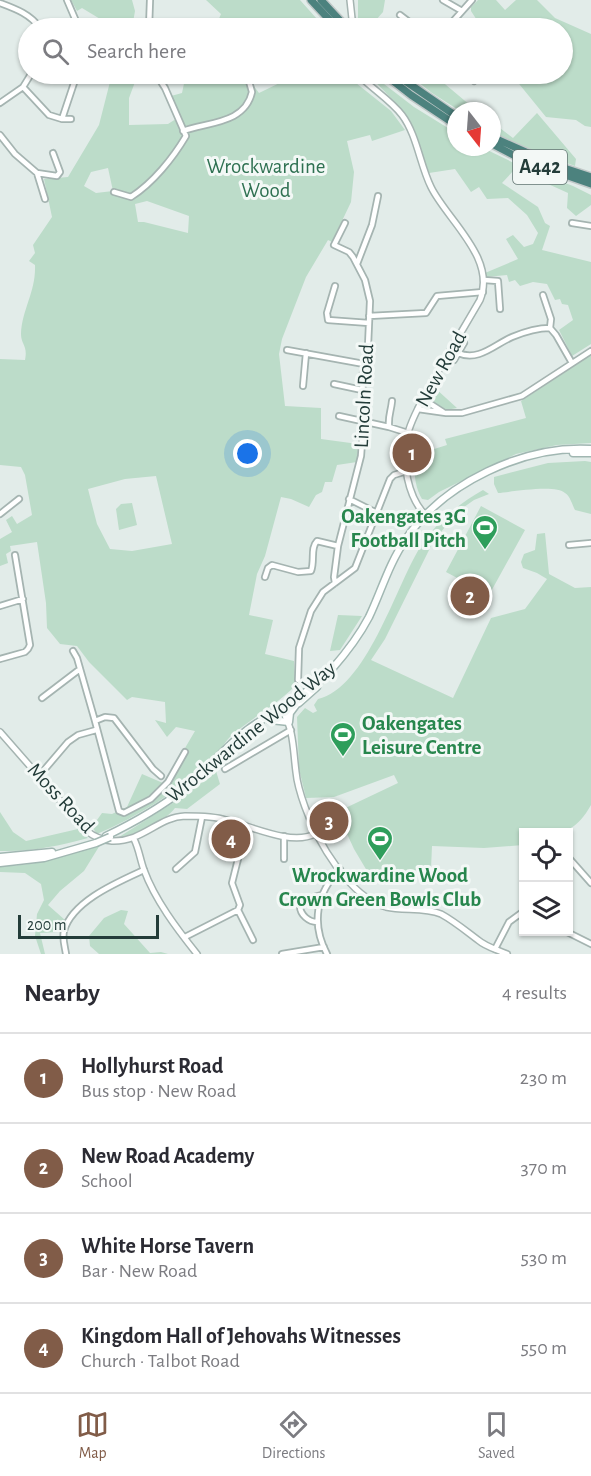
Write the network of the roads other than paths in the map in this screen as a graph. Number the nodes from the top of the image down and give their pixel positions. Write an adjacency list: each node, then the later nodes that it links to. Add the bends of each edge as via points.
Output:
1 (67, 0): 12 (street)
2 (150, 0): 13 (street)
3 (311, 0): 14 (highway)
4 (321, 0): 15 (highway)
5 (350, 0): 16 (street)
6 (443, 0): 9 (street)
7 (472, 0): 9 (street)
8 (0, 3): 11 (street)
9 (462, 11): 18 (street)
10 (400, 15): 17 (street)
11 (31, 18)
12 (75, 18)
13 (149, 18)
14 (328, 18)
15 (338, 18)
16 (351, 18)
17 (404, 18)
18 (456, 18)
19 (25, 84): 26 (street)
20 (74, 84): 29 (street)
21 (162, 84): 32 (street)
22 (250, 84): 32 (street, via 252,92 244,109 228,119)
23 (368, 84): 47 (street, New Road, via 403,117 432,189 474,249)
24 (397, 84): 30 (highway)
25 (409, 84): 28 (highway)
26 (23, 87): 27 (street); 29 (street, via 49,115)
27 (0, 103)
28 (447, 111)
29 (62, 118): 31 (street)
30 (447, 119)
31 (71, 120)
32 (183, 131): 40 (street, via 186,136 180,146 142,190 131,197)
33 (0, 135): 37 (street)
34 (501, 141): 38 (highway, A442)
35 (501, 149): 39 (highway, A442)
36 (53, 153): 37 (street, via 60,172 57,176)
37 (37, 173): 41 (street)
38 (591, 177)
39 (591, 184)
40 (114, 192)
41 (45, 199)
42 (379, 199): 46 (street)
43 (345, 223): 46 (street, Lincoln Road, via 334,245 349,252)
44 (572, 223): 45 (street)
45 (591, 226)
46 (357, 264): 54 (street, Lincoln Road, via 369,291)
47 (484, 280): 49 (street, New Road); 53 (street, via 498,281)
48 (335, 286): 55 (street, via 328,320)
49 (484, 292): 54 (street, via 437,296 426,313); 68 (street, New Road)
50 (543, 296): 52 (street)
51 (554, 302): 52 (street)
52 (547, 304): 56 (street)
53 (500, 309)
54 (369, 316): 55 (street, Lincoln Road)
55 (369, 323): 64 (street, Lincoln Road)
56 (550, 328): 61 (street, via 513,337 490,351); 63 (street)
57 (464, 343): 61 (street)
58 (287, 350): 60 (street)
59 (591, 351): 63 (street)
60 (306, 353): 64 (street); 66 (street)
61 (458, 353): 62 (street)
62 (454, 360)
63 (572, 363): 71 (street, via 522,396 462,413)
64 (364, 364): 67 (street, Lincoln Road)
65 (334, 384): 67 (street)
66 (303, 386)
67 (362, 390): 73 (street, Lincoln Road)
68 (423, 399): 70 (street, New Road); 71 (street)
69 (393, 401): 74 (street)
70 (418, 409): 71 (street); 75 (street, New Road)
71 (446, 413)
72 (339, 416): 73 (street)
73 (363, 422): 74 (street); 79 (street, Lincoln Road, via 360,466)
74 (389, 427): 75 (street)
75 (408, 433): 77 (street, New Road)
76 (591, 451): 82 (main road, Wrockwardine Wood Way, via 547,451 503,464 464,485)
77 (407, 471): 80 (street, via 390,479); 82 (street, New Road, via 414,500)
78 (19, 499): 81 (street)
79 (349, 499): 80 (street); 84 (street, Lincoln Road)
80 (377, 513): 88 (street, via 355,568)
81 (0, 514)
82 (427, 517): 96 (main road, Wrockwardine Wood Way, via 400,555 356,644 331,674); 97 (main road, Wrockwardine Wood Way, via 405,540 365,625 347,652 325,676)
83 (591, 543): 85 (street)
84 (338, 546): 87 (street, via 317,541 311,571 272,566); 88 (street, Lincoln Road)
85 (569, 546)
86 (15, 555): 89 (street)
87 (265, 577)
88 (335, 583): 94 (street, via 321,594 308,616 299,648)
89 (23, 599): 90 (street); 92 (street, via 30,645 28,650)
90 (0, 606)
91 (73, 651): 93 (street)
92 (0, 659)
93 (80, 669): 95 (street); 99 (street)
94 (298, 680)
95 (42, 698)
96 (298, 703): 97 (main road, Wrockwardine Wood Way); 100 (main road)
97 (282, 710): 98 (main road, Wrockwardine Wood Way); 100 (street); 112 (main road, Wrockwardine Wood Way, via 238,737 177,795)
98 (269, 720): 100 (main road); 112 (main road, Wrockwardine Wood Way, via 187,791)
99 (95, 721): 101 (street); 107 (street, via 114,718)
100 (288, 722): 102 (street)
101 (96, 730): 104 (street, via 119,811 124,813 151,799 168,782); 106 (street, via 68,742)
102 (291, 730): 105 (street); 110 (street, via 296,774)
103 (0, 732): 106 (street, Moss Road)
104 (185, 752)
105 (225, 769)
106 (39, 776): 113 (street, Moss Road, via 91,835 104,840)
107 (161, 776)
108 (202, 817): 109 (street); 113 (street, via 175,818); 119 (street, via 195,852)
109 (246, 827): 111 (street); 124 (street, via 232,883)
110 (315, 834): 111 (street, via 300,838); 120 (street)
111 (284, 836): 116 (street)
112 (108, 837): 114 (main road, Wrockwardine Wood Way, bridge)
113 (134, 839): 121 (street)
114 (95, 842): 115 (main road, Wrockwardine Wood Way, via 54,852); 117 (main road, Wrockwardine Wood Way, via 44,858)
115 (0, 857)
116 (284, 859)
117 (0, 863)
118 (573, 863): 122 (street)
119 (176, 868)
120 (340, 869): 123 (street); 134 (street, via 368,900 398,909 440,914)
121 (144, 870): 130 (street, via 163,907); 135 (street, via 77,909 64,930)
122 (591, 883)
123 (321, 895): 126 (street); 126 (street, via 303,900 300,906 305,916)
124 (238, 910): 128 (street); 130 (street)
125 (519, 915): 134 (street, via 509,922)
126 (317, 922): 133 (street)
127 (257, 929): 128 (street)
128 (250, 932): 131 (street)
129 (573, 935): 132 (street)
130 (185, 936): 136 (street)
131 (253, 940)
132 (591, 944)
133 (324, 947): 137 (street); 138 (street)
134 (495, 949): 139 (street)
135 (66, 954)
136 (197, 954)
137 (282, 954)
138 (327, 954)
139 (507, 954)

